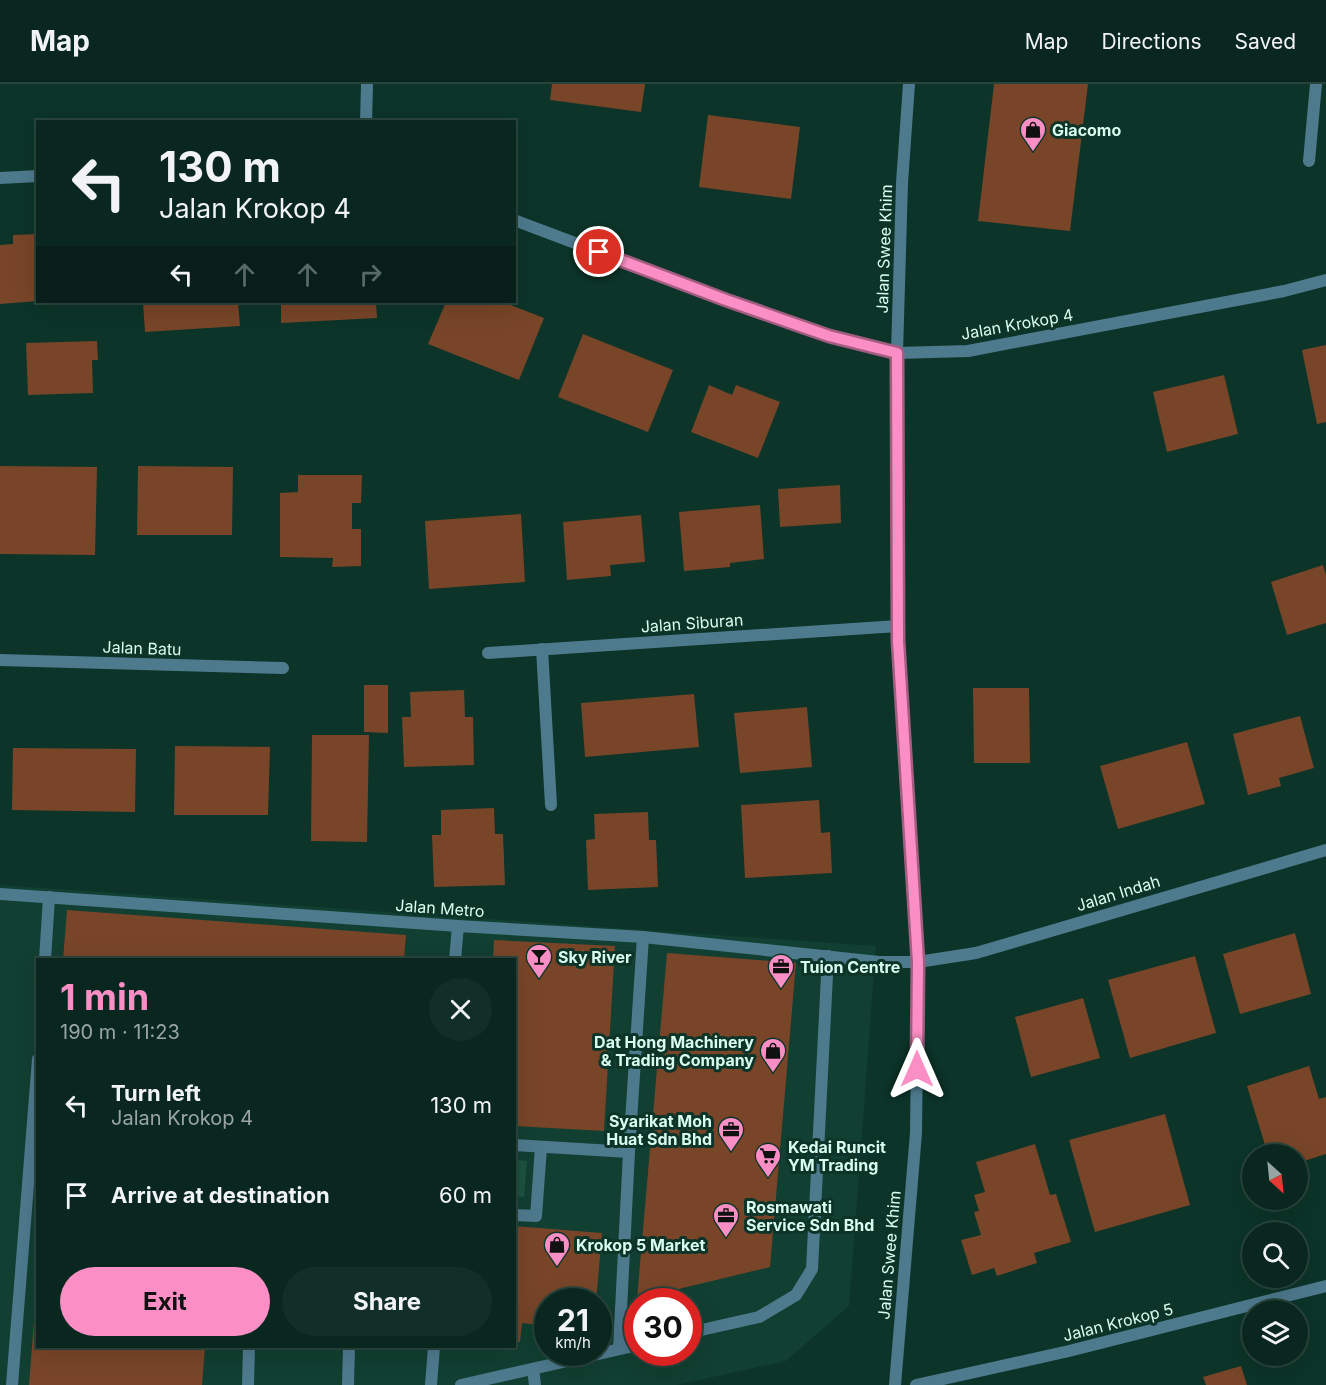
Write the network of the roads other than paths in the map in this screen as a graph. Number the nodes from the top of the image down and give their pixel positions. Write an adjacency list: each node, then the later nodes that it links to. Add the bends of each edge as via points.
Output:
1 (367, 84): 4 (street)
2 (909, 84): 10 (street, Jalan Swee Khim)
3 (1316, 84): 5 (street)
4 (366, 120)
5 (1309, 162)
6 (36, 176): 7 (street)
7 (0, 178)
8 (516, 221): 10 (street, Jalan Krokop 4, via 829,336)
9 (1326, 280): 10 (street, Jalan Krokop 4, via 968,351)
10 (897, 353): 11 (street, Jalan Swee Khim)
11 (898, 626): 12 (street, Jalan Siburan); 25 (street, Jalan Swee Khim)
12 (542, 649): 13 (street, Jalan Siburan); 16 (street)
13 (488, 653)
14 (0, 660): 15 (street, Jalan Batu)
15 (283, 668)
16 (551, 805)
17 (1326, 850): 25 (street, Jalan Indah, via 976,953)
18 (0, 894): 19 (street, Jalan Metro)
19 (49, 897): 20 (street, Jalan Metro); 23 (street)
20 (458, 926): 21 (street, Jalan Metro); 24 (street)
21 (643, 937): 22 (street, Jalan Metro); 29 (street)
22 (828, 956): 25 (street, Jalan Metro); 34 (street, via 812,1269 796,1295 759,1317)
23 (45, 958)
24 (455, 958)
25 (918, 962): 47 (street, Jalan Swee Khim, via 916,1134)
26 (36, 1083): 31 (street)
27 (516, 1145): 28 (street)
28 (541, 1147): 29 (street); 30 (street, via 536,1216)
29 (629, 1152): 39 (street)
30 (516, 1215)
31 (23, 1242): 32 (street); 41 (street)
32 (36, 1243)
33 (1326, 1286): 48 (street, Jalan Krokop 5)
34 (702, 1330)
35 (249, 1348): 42 (street)
36 (349, 1348): 43 (street)
37 (434, 1348): 44 (street)
38 (624, 1348): 39 (street)
39 (619, 1349): 40 (street)
40 (533, 1369): 45 (street); 46 (street)
41 (12, 1385)
42 (248, 1385)
43 (348, 1385)
44 (431, 1385)
45 (461, 1385)
46 (535, 1385)
47 (895, 1385)
48 (916, 1385)

